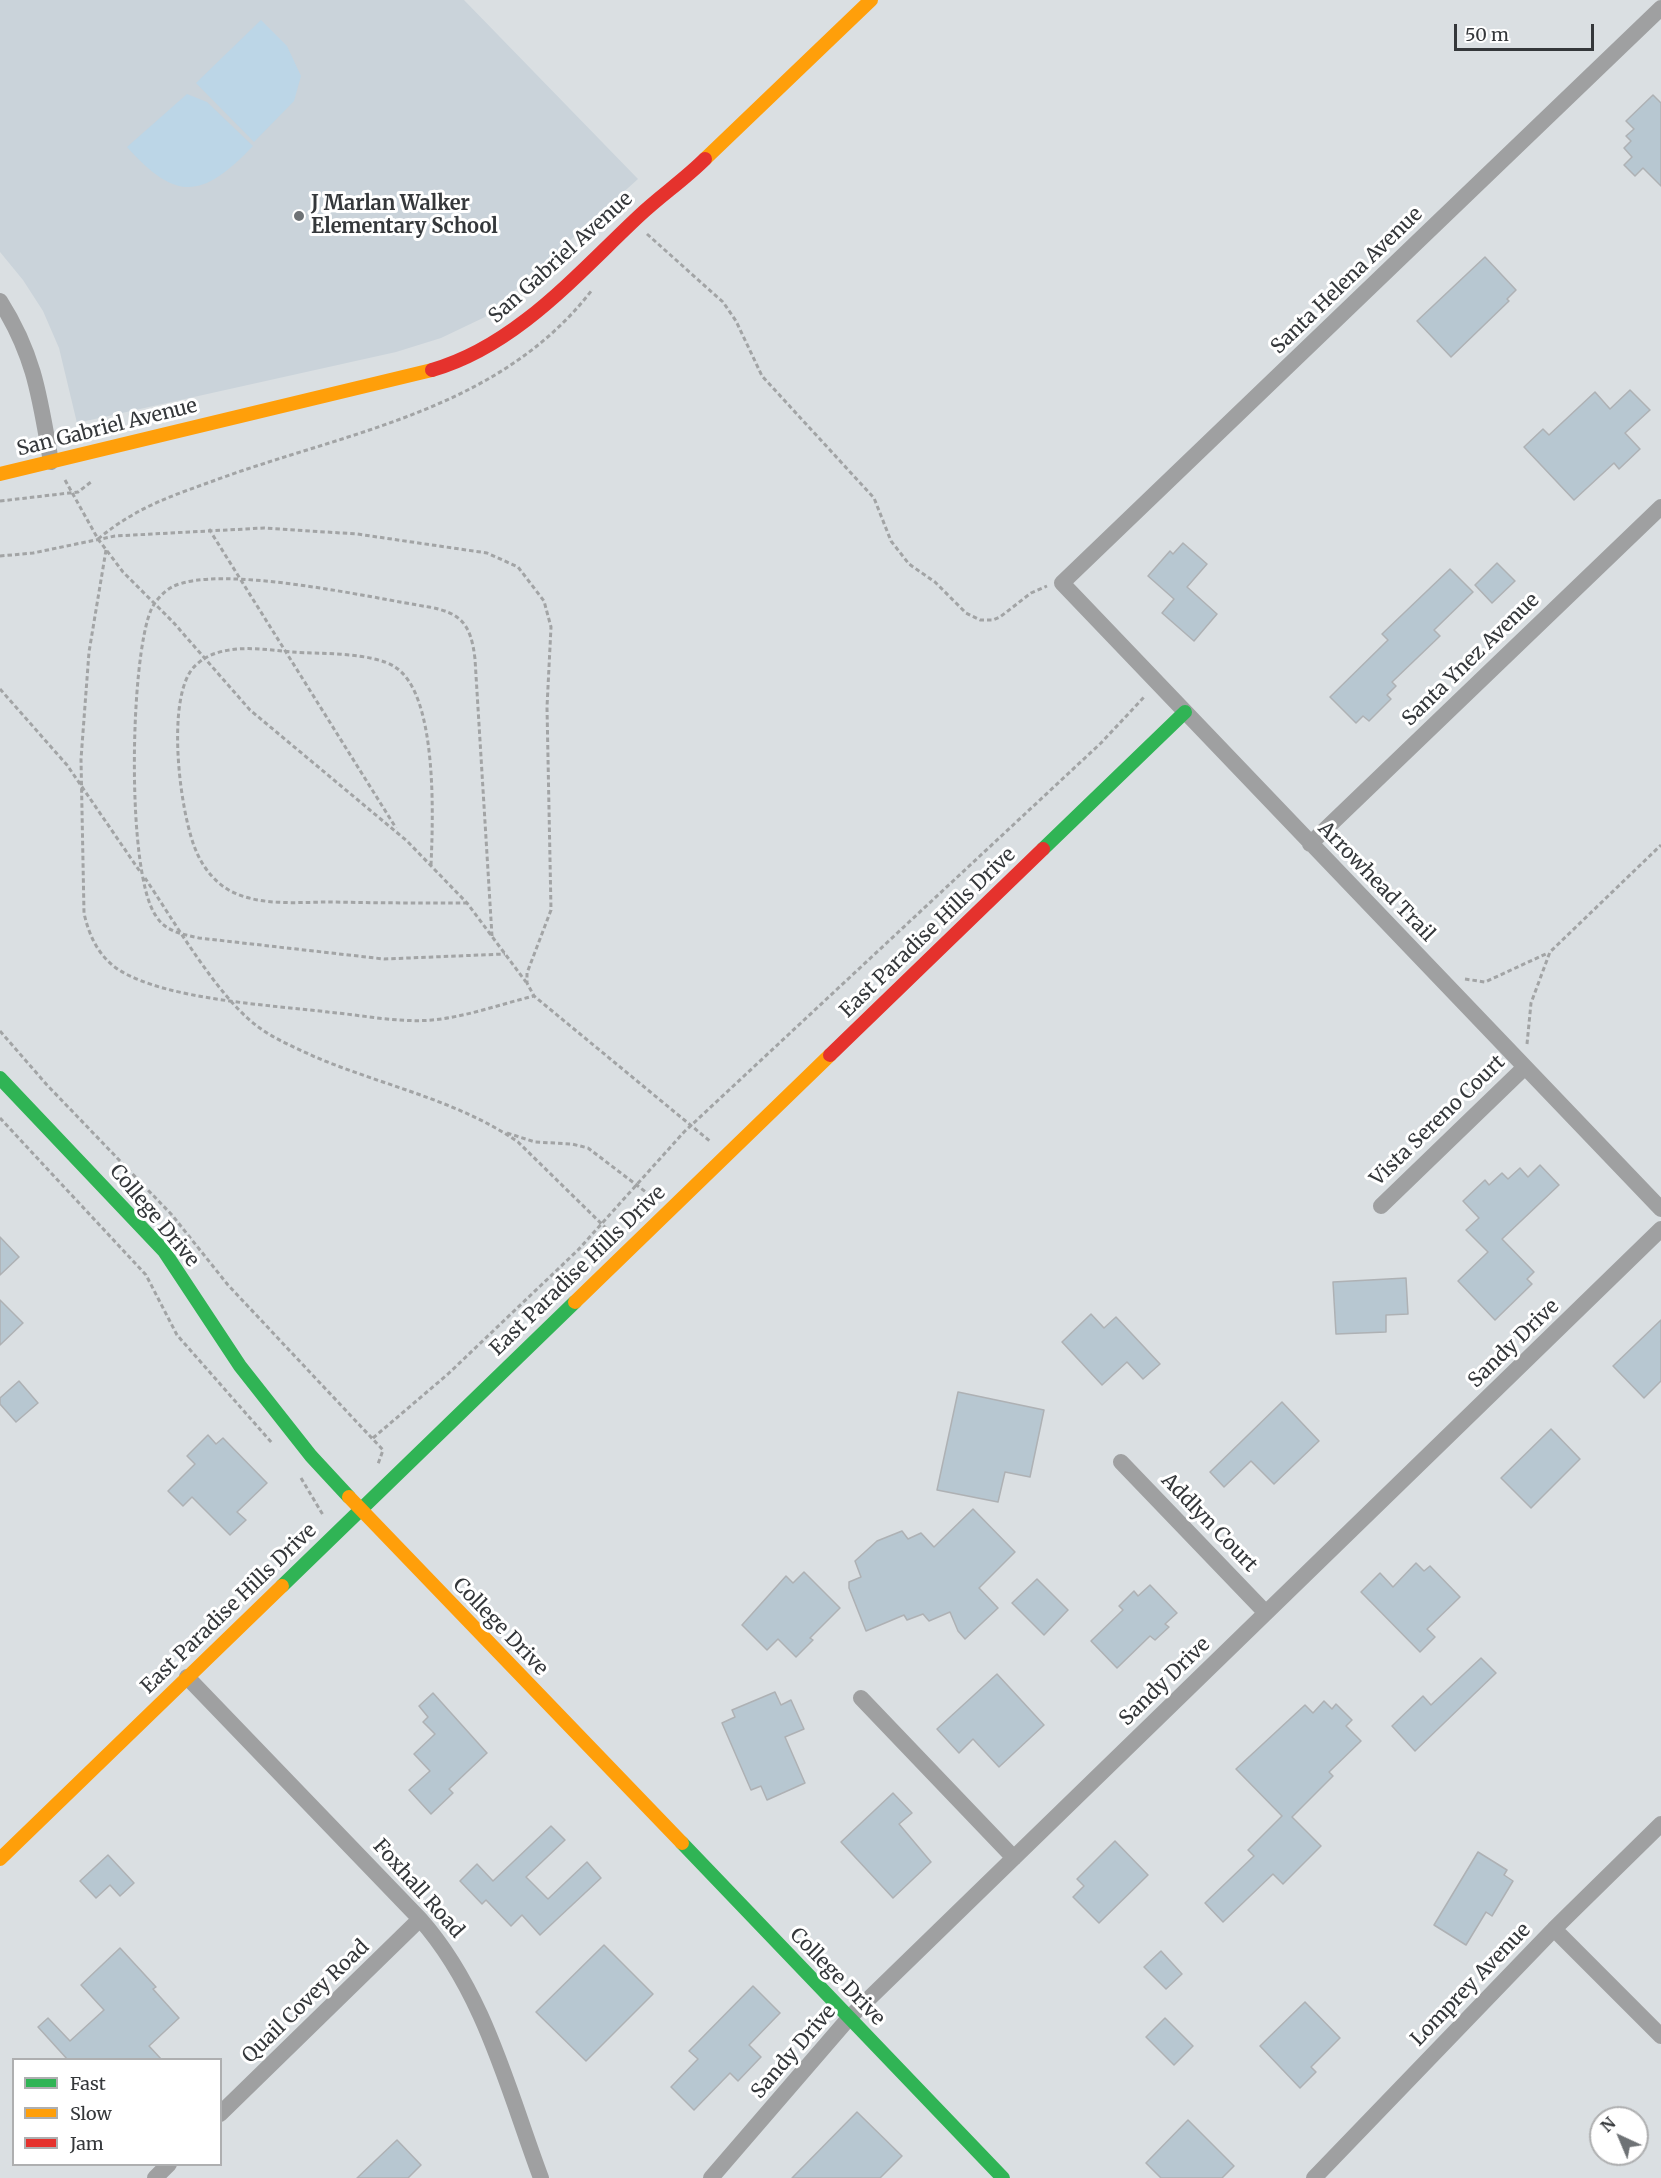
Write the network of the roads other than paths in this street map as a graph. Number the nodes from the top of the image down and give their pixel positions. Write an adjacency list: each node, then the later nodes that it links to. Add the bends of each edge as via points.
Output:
1 (871, 0): 4 (street, San Gabriel Avenue, via 686,178 503,338 450,365)
2 (1661, 8): 7 (street, Santa Helena Avenue)
3 (0, 301): 4 (street, via 26,348 38,384)
4 (51, 462): 5 (street, San Gabriel Avenue)
5 (0, 474)
6 (1661, 507): 9 (street, Santa Ynez Avenue)
7 (1062, 584): 8 (street, Arrowhead Trail)
8 (1185, 712): 9 (street, Arrowhead Trail); 16 (street, East Paradise Hills Drive)
9 (1310, 844): 10 (street, Arrowhead Trail)
10 (1525, 1067): 12 (street, Vista Sereno Court); 13 (street, Arrowhead Trail)
11 (2, 1083): 16 (street, College Drive, via 164,1251 240,1366 311,1456)
12 (1381, 1206)
13 (1661, 1209)
14 (1661, 1230): 17 (street, Sandy Drive)
15 (1121, 1462): 17 (street, Addlyn Court)
16 (360, 1509): 18 (street, East Paradise Hills Drive); 25 (street, College Drive)
17 (1266, 1613): 21 (street, Sandy Drive)
18 (187, 1677): 22 (street, East Paradise Hills Drive); 23 (street, Foxhall Road)
19 (861, 1698): 21 (street)
20 (1661, 1824): 24 (street, Lomprey Avenue)
21 (1014, 1858): 25 (street, Sandy Drive)
22 (0, 1859)
23 (420, 1919): 27 (street, Quail Covey Road); 30 (street, Foxhall Road, via 448,1953 474,2000)
24 (1554, 1929): 26 (street); 33 (street, Lomprey Avenue)
25 (849, 2018): 31 (street, Sandy Drive); 32 (street, College Drive)
26 (1661, 2036)
27 (222, 2112)
28 (167, 2166): 29 (street)
29 (155, 2178)
30 (541, 2178)
31 (711, 2178)
32 (1003, 2178)
33 (1314, 2178)

